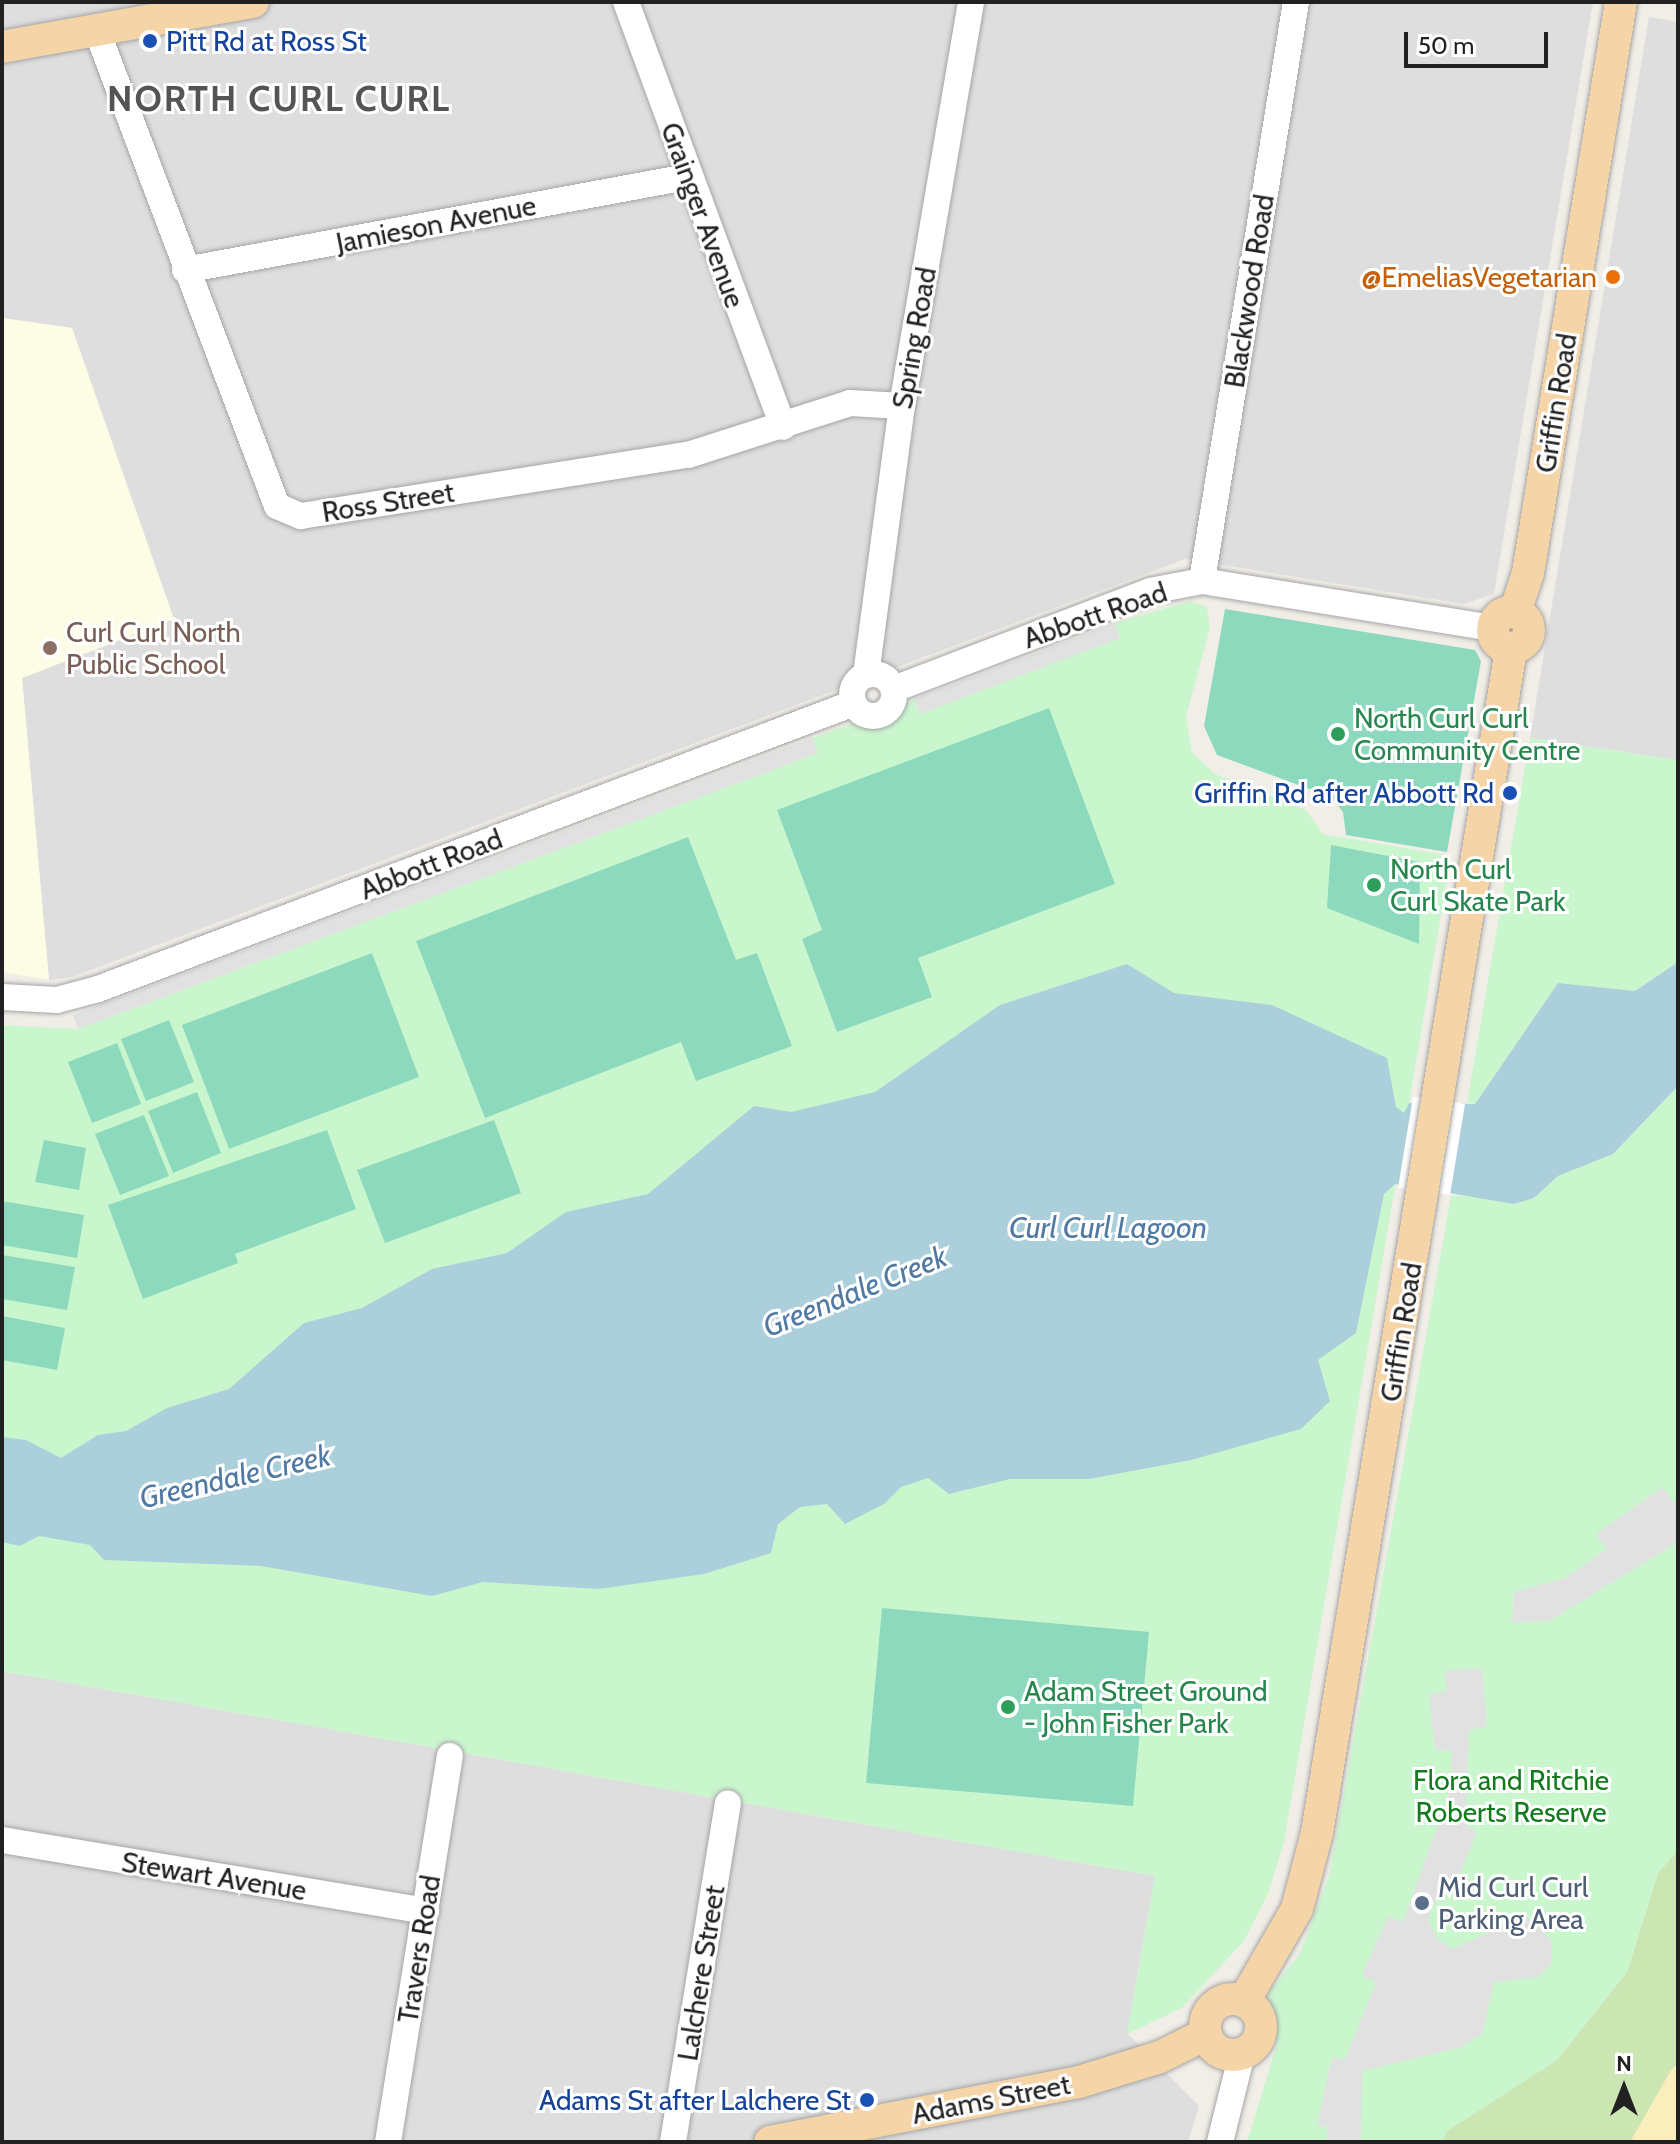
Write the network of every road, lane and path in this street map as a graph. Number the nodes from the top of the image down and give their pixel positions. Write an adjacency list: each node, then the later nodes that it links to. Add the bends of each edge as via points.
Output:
1 (253, 2): 6 (main road)
2 (626, 2): 9 (street, Grainger Avenue)
3 (971, 2): 11 (street, Spring Road)
4 (1296, 2): 13 (street, Blackwood Road)
5 (1621, 2): 14 (main road, Griffin Road, via 1528,573)
6 (188, 8): 7 (main road)
7 (97, 31): 8 (main road); 10 (street, Ross Street)
8 (2, 47)
9 (687, 177): 10 (street, Jamieson Avenue); 12 (street, Grainger Avenue)
10 (185, 270): 12 (street, Ross Street, via 277,506 301,516 688,455)
11 (902, 406): 12 (street, Ross Street, via 850,403); 15 (street, Spring Road)
12 (783, 427)
13 (1202, 581): 14 (street, Abbott Road); 16 (street, Abbott Road, via 1150,591)
14 (1506, 630): 23 (main road, Griffin Road, via 1439,1101 1310,1867 1297,1909)
15 (866, 675): 16 (street, via 886,678); 17 (street, via 855,683)
16 (894, 689): 17 (street, Abbott Road, via 893,703 884,713 863,713)
17 (854, 703): 18 (street, Abbott Road, via 98,989 57,1000)
18 (2, 997)
19 (450, 1756): 22 (street, Travers Road)
20 (728, 1803): 27 (street, Lalchere Street)
21 (2, 1840): 22 (street, Stewart Avenue)
22 (426, 1911): 26 (street, Travers Road)
23 (1244, 2001): 24 (main road, via 1226,2000 1211,2009); 25 (main road, via 1259,2015 1261,2034)
24 (1206, 2034): 25 (main road, via 1223,2054); 28 (main road, Adams Street, via 1160,2057 1079,2082)
25 (1242, 2054): 29 (street)
26 (388, 2142)
27 (673, 2142)
28 (770, 2142)
29 (1220, 2142)

